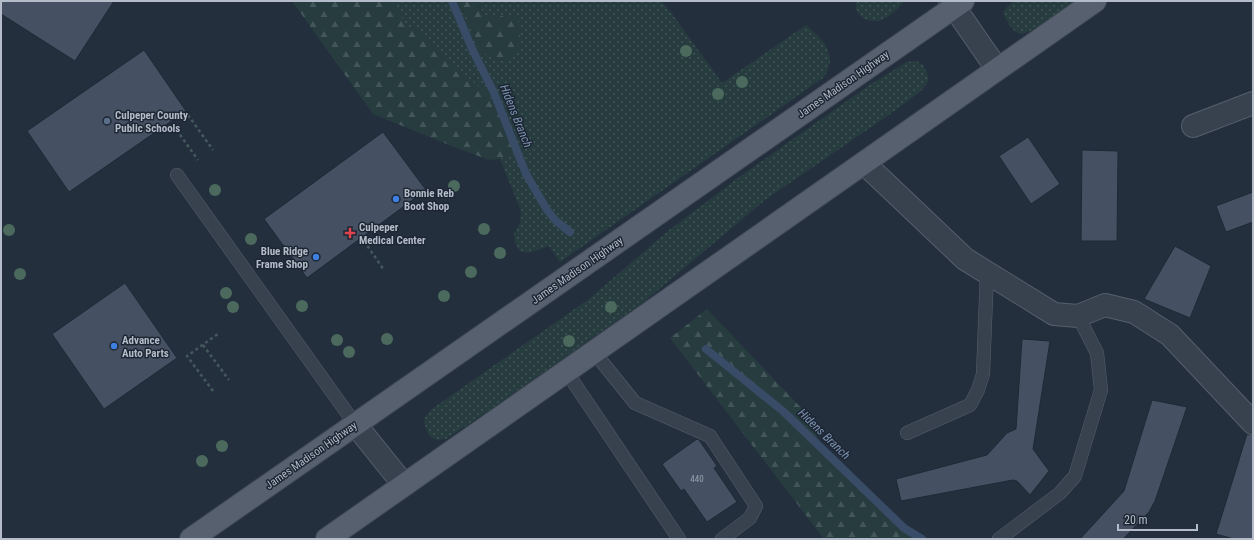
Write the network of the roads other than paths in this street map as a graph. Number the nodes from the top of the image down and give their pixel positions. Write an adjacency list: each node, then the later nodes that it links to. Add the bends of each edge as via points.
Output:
1 (1095, 1): 3 (main road)
2 (956, 3): 3 (street); 13 (main road, James Madison Highway)
3 (997, 69): 6 (main road)
4 (1253, 103): 5 (street)
5 (1193, 126)
6 (864, 163): 8 (street, via 965,259); 10 (main road)
7 (177, 175): 13 (lane)
8 (988, 273): 9 (street, via 1054,314); 14 (lane, via 982,374 978,390 970,405)
9 (1078, 316): 12 (street, via 1105,305 1134,312 1170,335); 20 (lane, via 1097,353 1101,390 1074,476 1060,493)
10 (594, 352): 11 (main road); 19 (lane, via 635,403 710,436 756,506 750,518)
11 (566, 371): 15 (main road); 18 (lane)
12 (1253, 423)
13 (355, 424): 15 (street); 16 (main road, James Madison Highway)
14 (906, 433)
15 (404, 485): 17 (main road)
16 (191, 539)
17 (327, 539)
18 (679, 539)
19 (722, 539)
20 (999, 539)

